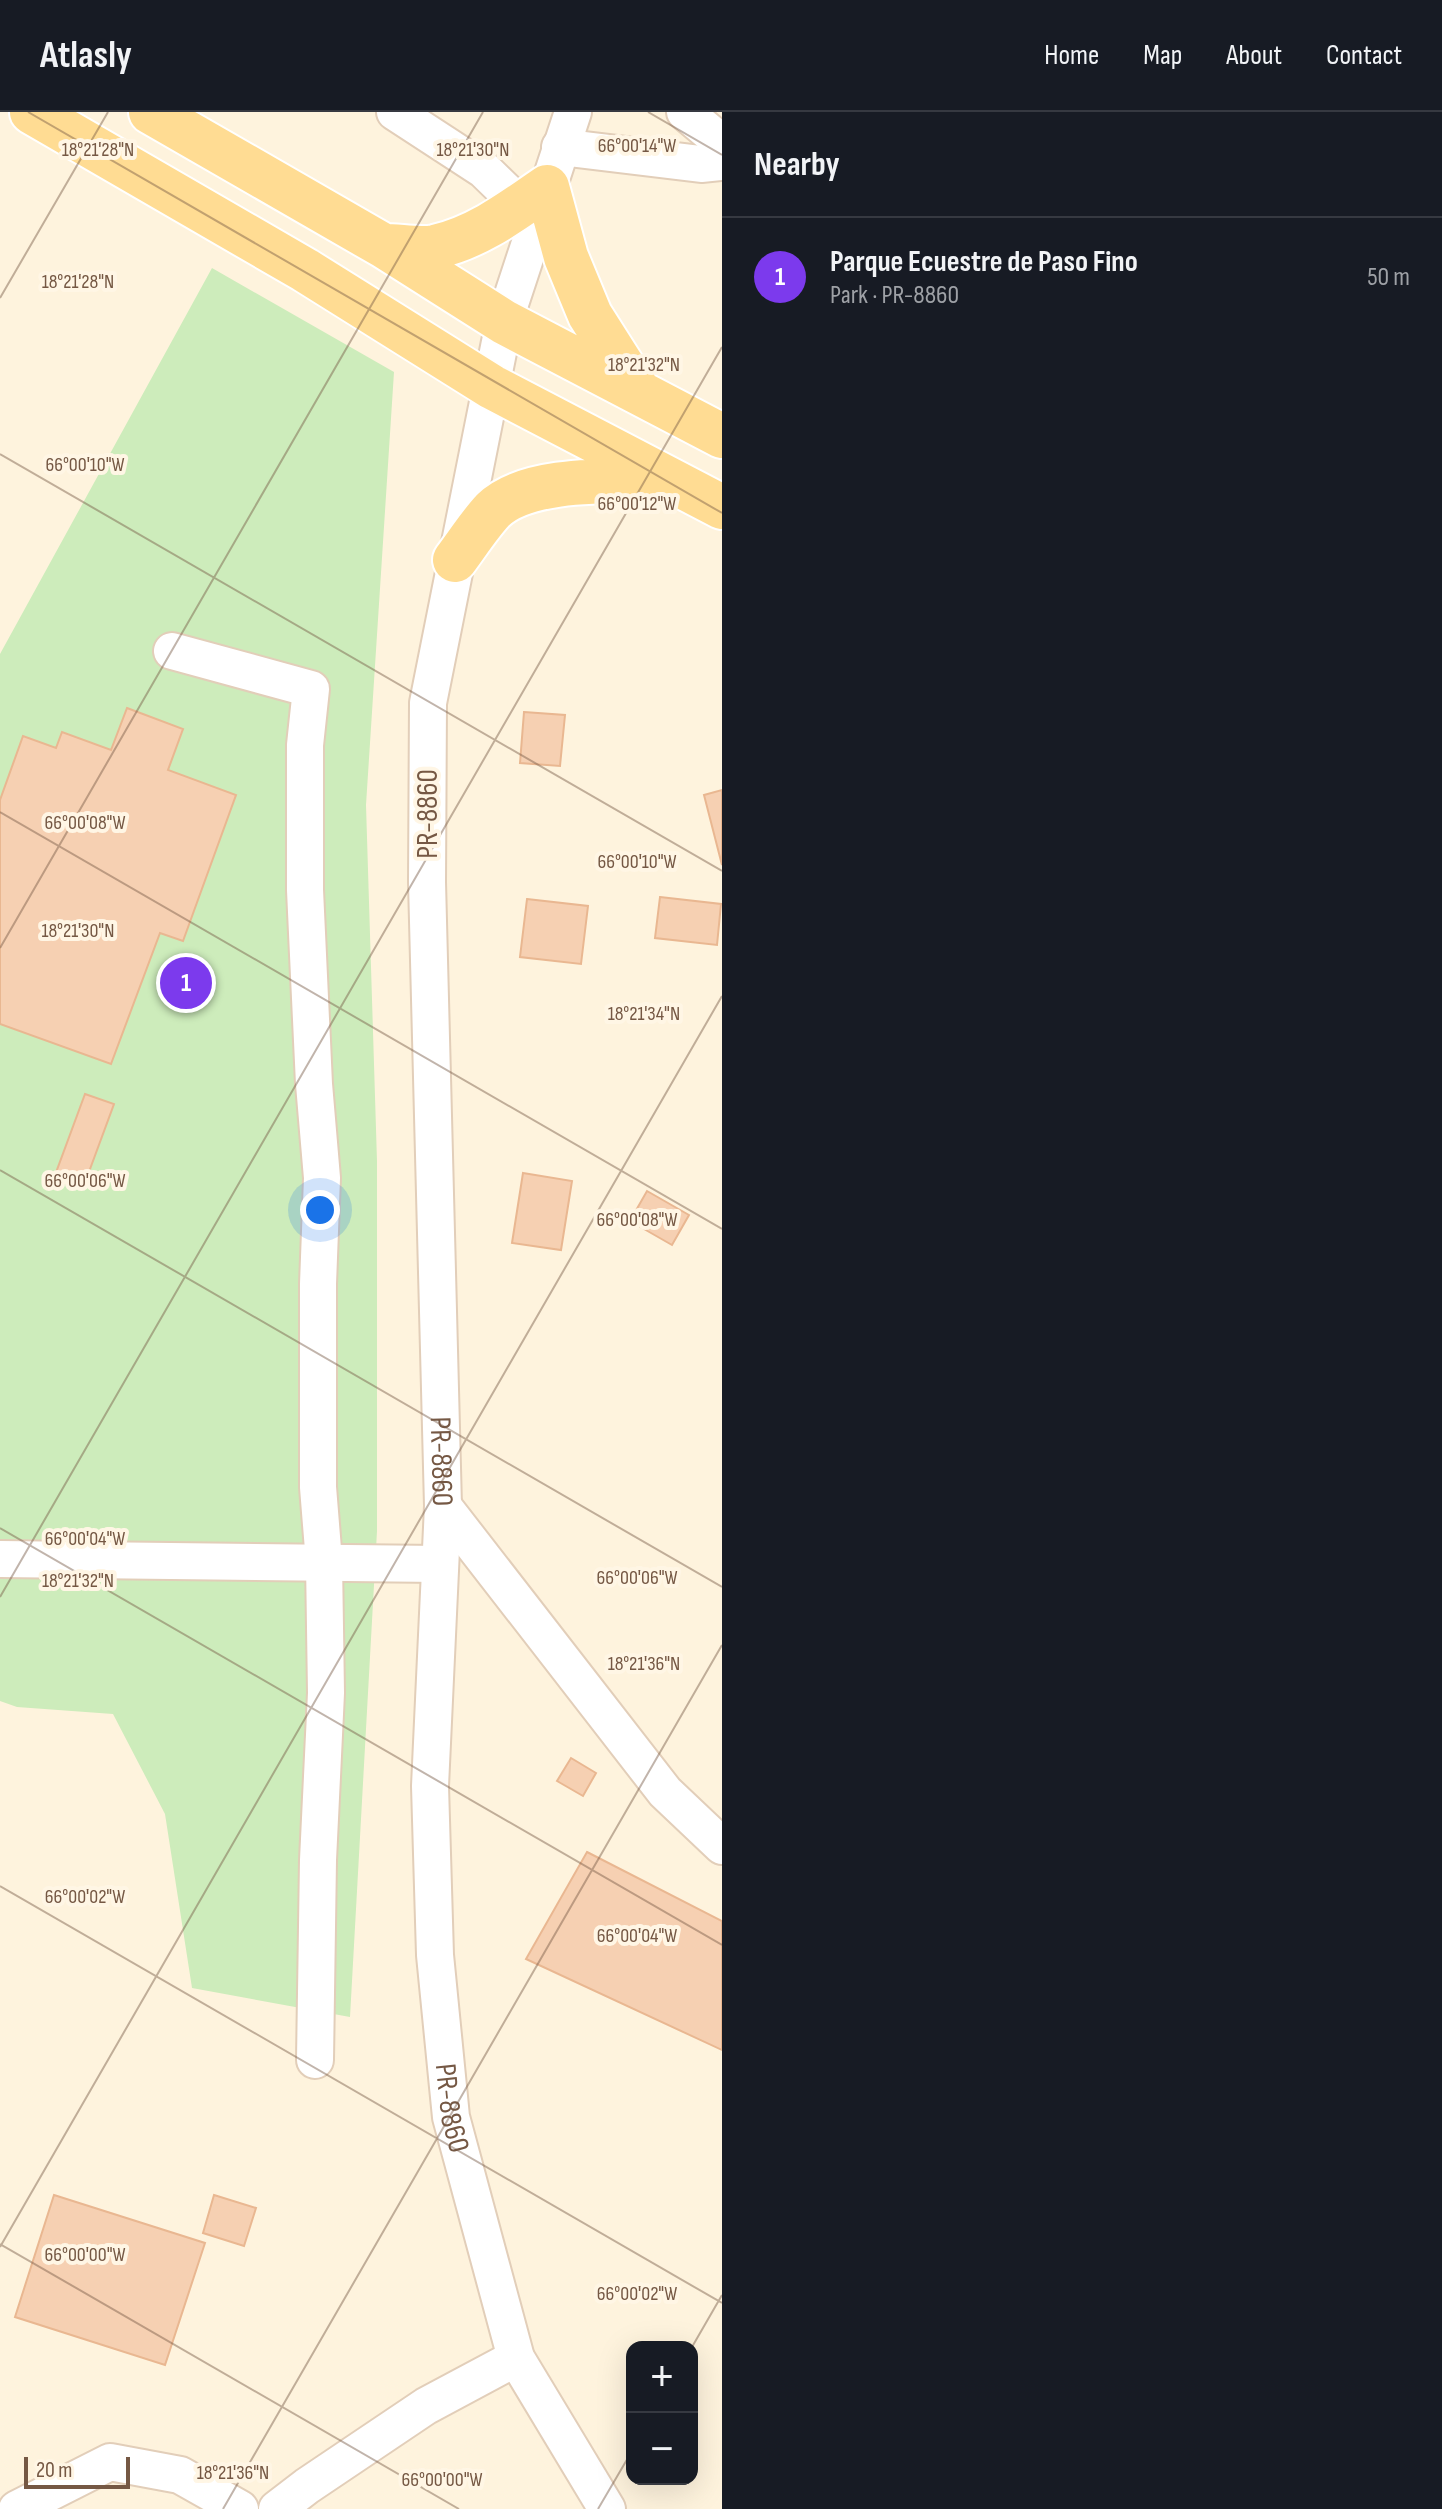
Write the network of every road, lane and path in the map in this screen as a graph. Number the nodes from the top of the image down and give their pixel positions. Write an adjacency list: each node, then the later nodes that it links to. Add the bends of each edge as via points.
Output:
1 (32, 112): 11 (main road, via 305,270)
2 (151, 112): 9 (main road)
3 (395, 112): 8 (street, via 484,170)
4 (573, 112): 8 (street, PR-8860)
5 (685, 112): 6 (street)
6 (722, 143)
7 (722, 162): 8 (street)
8 (542, 180): 9 (main road, via 483,231 432,248); 10 (street, PR-8860); 12 (main road, via 590,315)
9 (384, 246): 10 (main road)
10 (504, 322): 11 (street, PR-8860); 12 (main road)
11 (492, 387): 14 (main road); 16 (street, PR-8860 / PR-8860)
12 (639, 392): 13 (main road)
13 (722, 436)
14 (671, 479): 15 (main road); 16 (main road, via 542,486 514,495 493,510)
15 (722, 507)
16 (455, 560): 18 (street, PR-8860 / PR-8860, via 428,703 427,882)
17 (172, 651): 20 (street, via 311,689 305,745 305,890 322,1178 318,1487)
18 (443, 1506): 21 (street, PR-8860 / PR-8860); 22 (street, via 665,1792)
19 (0, 1559): 20 (street)
20 (324, 1562): 21 (street); 23 (street, via 326,1693)
21 (440, 1564): 24 (street, PR-8860 / PR-8860, via 430,1786 436,1970 451,2117)
22 (722, 1846)
23 (315, 2060)
24 (516, 2358): 27 (street, via 426,2406); 28 (street, PR-8860 / PR-8860)
25 (17, 2509): 26 (street, via 110,2462 180,2475)
26 (240, 2509)
27 (277, 2509)
28 (607, 2509)

